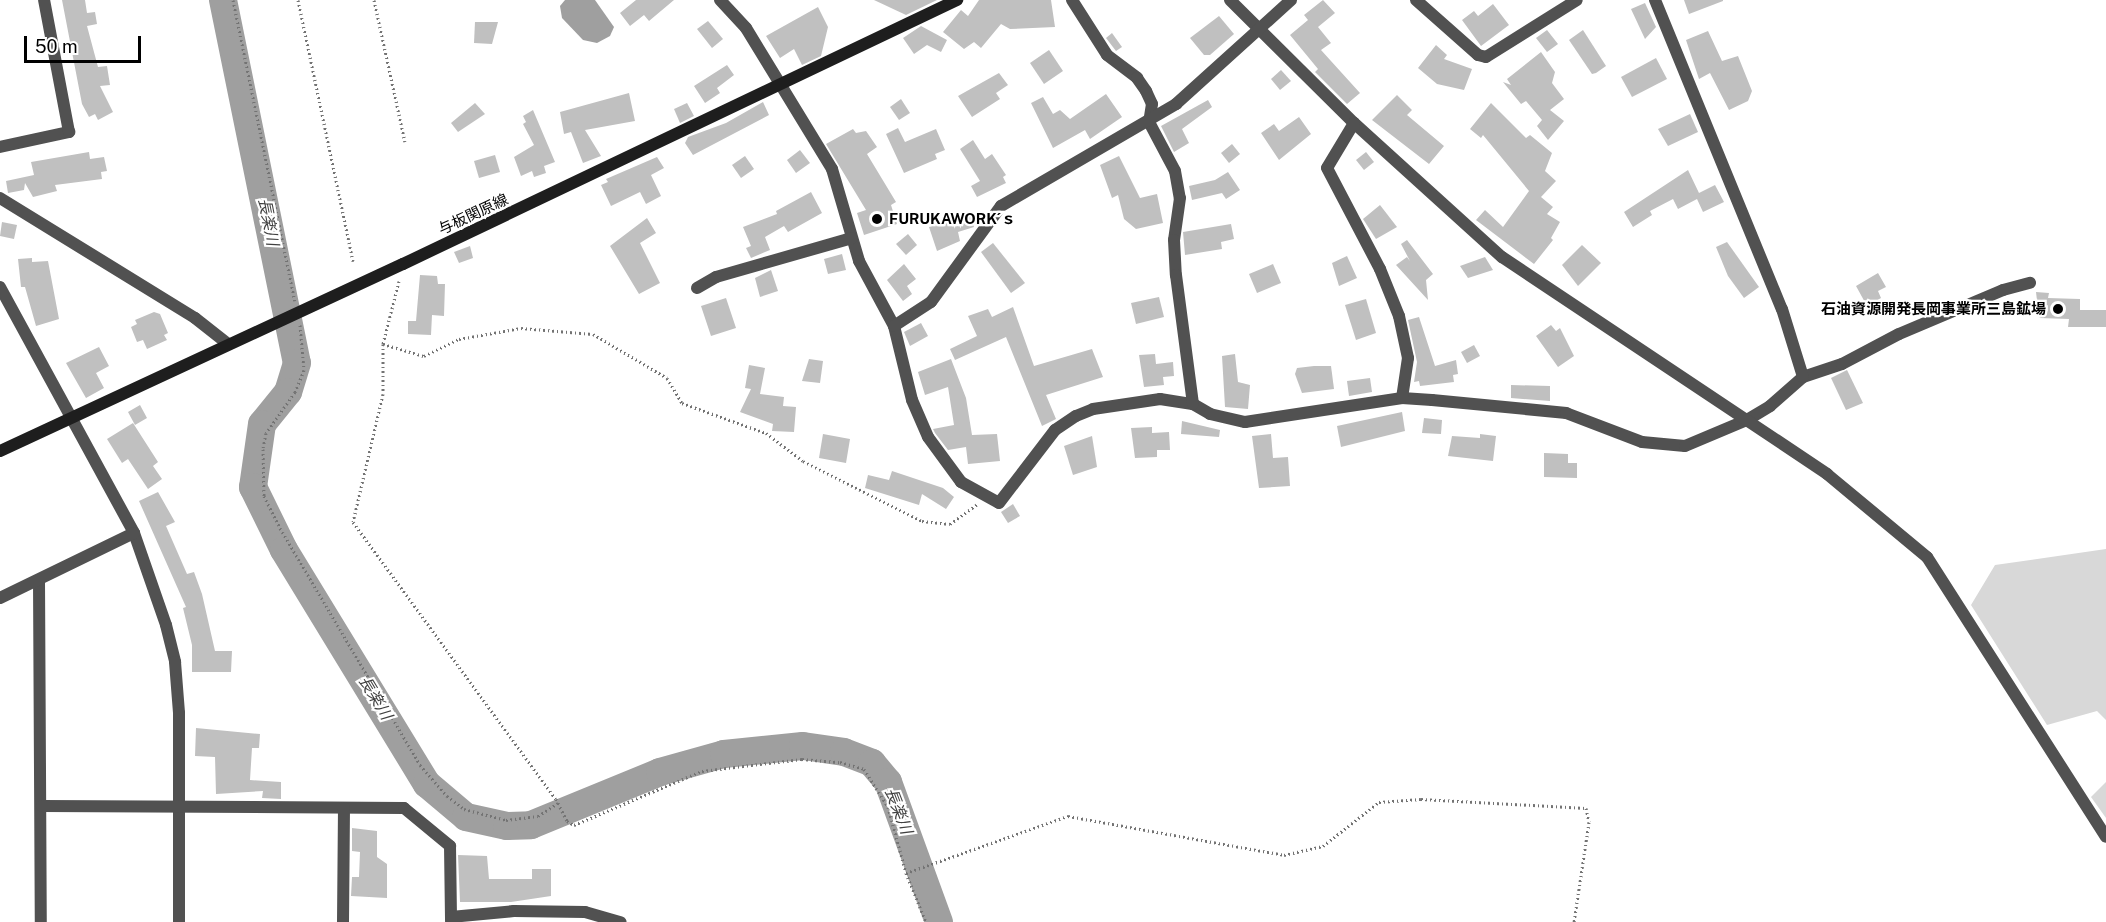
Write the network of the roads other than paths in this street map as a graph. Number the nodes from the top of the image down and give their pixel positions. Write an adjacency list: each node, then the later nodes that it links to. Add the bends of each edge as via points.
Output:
1 (44, 0): 14 (street, via 69,132)
2 (720, 0): 11 (street, via 746,28)
3 (1072, 0): 12 (street, via 1107,56 1137,78 1146,91 1152,104)
4 (1230, 0): 10 (street)
5 (1292, 0): 10 (street)
6 (1416, 0): 7 (street, via 1478,55 1486,57)
7 (1577, 0)
8 (1654, 0): 22 (street, via 1782,309)
9 (953, 1): 11 (main road, 与板関原線)
10 (1262, 29): 12 (street, via 1176,104); 13 (street)
11 (777, 85): 16 (street, via 831,169); 21 (main road, 与板関原線)
12 (1149, 122): 20 (street, via 1007,201 931,302); 24 (street, via 1179,184 1176,275)
13 (1354, 123): 23 (street, via 1327,168 1396,308 1408,358); 26 (street, via 1502,257)
14 (0, 147)
15 (0, 198): 21 (street, via 195,318)
16 (852, 238): 19 (street, via 716,277); 20 (street, via 859,261)
17 (2030, 283): 22 (street, via 1993,295 1899,334 1842,364)
18 (0, 287): 25 (street)
19 (697, 288)
20 (894, 326): 24 (street, via 912,400 928,437 961,482 999,503 1055,430 1076,416 1093,409 1160,399)
21 (228, 344): 25 (main road, 与板関原線)
22 (1803, 377): 26 (street)
23 (1402, 398): 24 (street, via 1245,422 1210,414); 26 (street, via 1566,413 1662,446 1699,442)
24 (1193, 404)
25 (68, 418): 27 (main road, 与板関原線); 28 (street)
26 (1747, 420): 34 (street, via 1827,474 1927,557)
27 (0, 451)
28 (135, 533): 29 (street); 32 (street, via 156,590 175,662)
29 (39, 580): 30 (street); 31 (street)
30 (0, 598)
31 (42, 806): 32 (street); 36 (street)
32 (181, 806): 33 (street); 37 (street)
33 (344, 808): 35 (street, via 404,808 450,846); 38 (street)
34 (2106, 837)
35 (451, 920): 39 (street, via 514,911 585,912)
36 (41, 922)
37 (179, 922)
38 (343, 922)
39 (621, 922)

